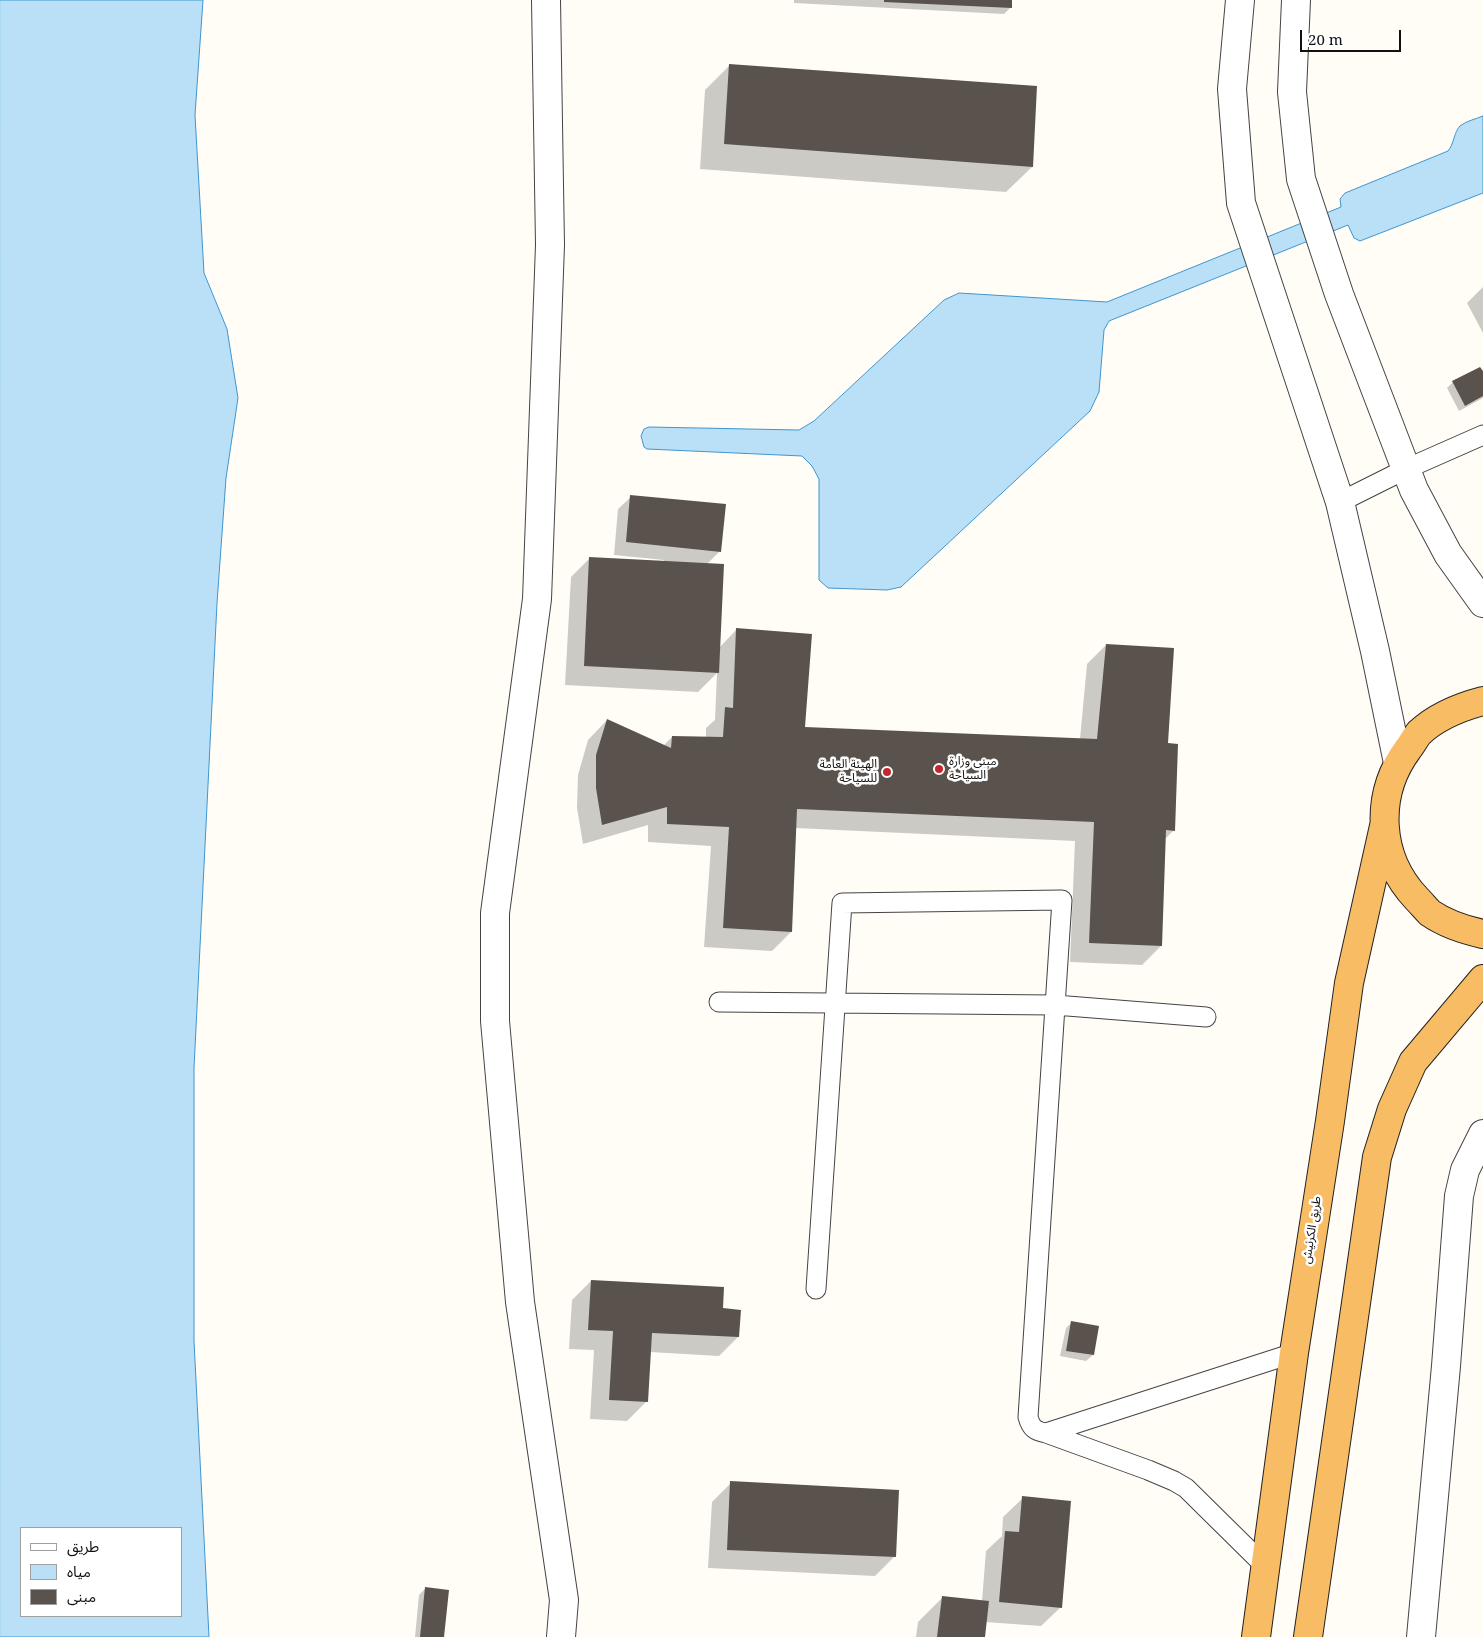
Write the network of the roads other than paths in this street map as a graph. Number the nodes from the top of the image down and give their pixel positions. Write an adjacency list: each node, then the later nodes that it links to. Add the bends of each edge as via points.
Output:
1 (546, 0): 22 (street, via 550,245 537,599 495,913 494,962 496,1021 520,1302 564,1600)
2 (1240, 0): 6 (street, via 1232,89 1241,203)
3 (1296, 0): 5 (street, via 1292,92 1301,178 1339,294)
4 (1483, 435): 5 (lane)
5 (1406, 469): 6 (lane); 7 (street, via 1448,554)
6 (1340, 502): 9 (street)
7 (1483, 604)
8 (1483, 700): 9 (highway, via 1448,712 1419,734)
9 (1398, 763): 10 (highway, via 1386,794)
10 (1384, 826): 11 (highway, via 1391,859 1407,888 1430,912 1459,928); 19 (highway, طريق الكرنيش, via 1349,983)
11 (1483, 934)
12 (1483, 979): 24 (highway, via 1413,1062 1392,1109 1377,1157)
13 (719, 1002): 14 (lane)
14 (836, 1003): 15 (lane); 15 (lane, via 842,903 1062,900); 18 (lane)
15 (1056, 1005): 16 (lane); 20 (lane, via 1028,1417 1036,1431)
16 (1206, 1017)
17 (1483, 1134): 25 (street, via 1465,1170 1459,1196)
18 (816, 1289)
19 (1294, 1353): 20 (lane); 21 (highway, طريق الكرنيش)
20 (1046, 1433): 21 (lane, via 1148,1470 1186,1488)
21 (1264, 1565): 23 (highway, طريق الكرنيش)
22 (561, 1637)
23 (1256, 1637)
24 (1308, 1637)
25 (1421, 1637)

